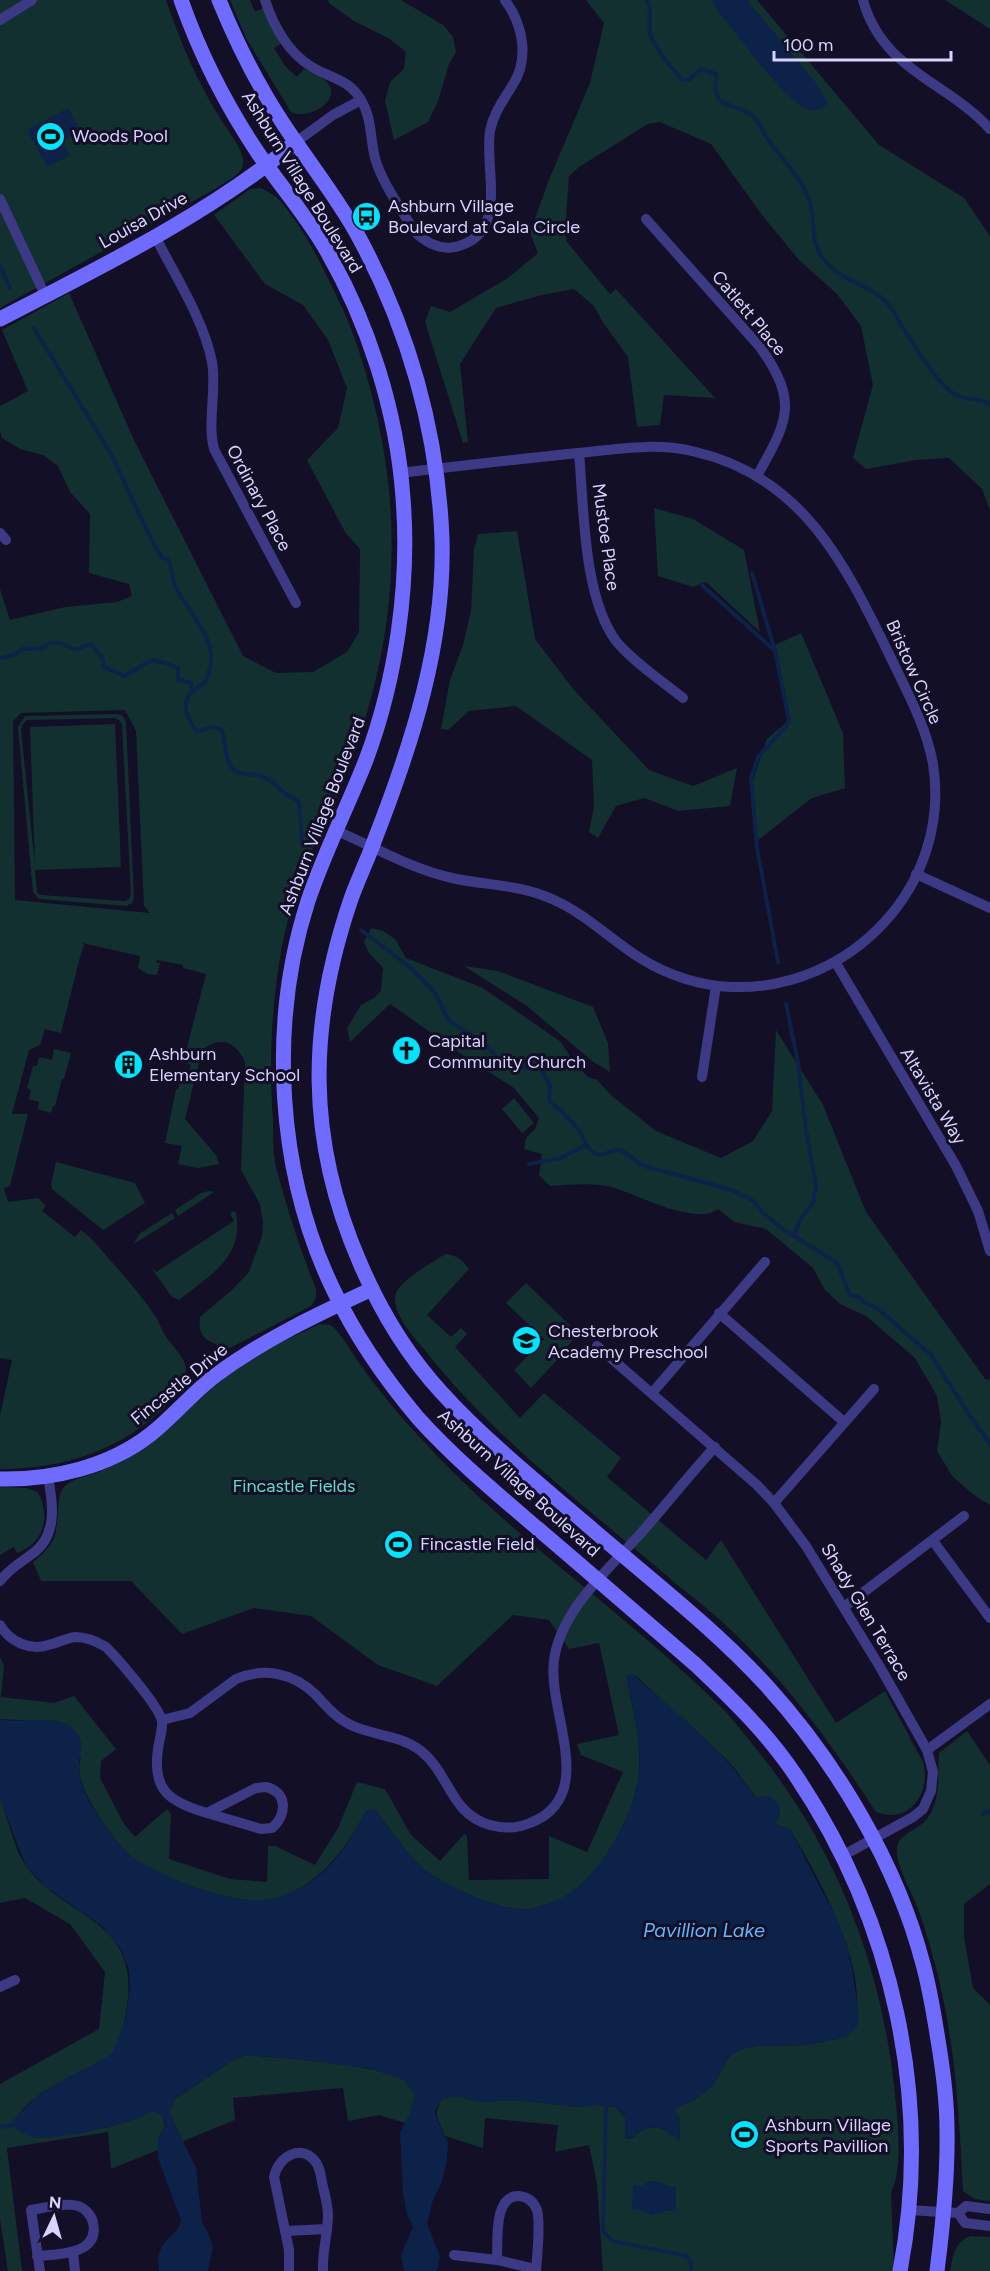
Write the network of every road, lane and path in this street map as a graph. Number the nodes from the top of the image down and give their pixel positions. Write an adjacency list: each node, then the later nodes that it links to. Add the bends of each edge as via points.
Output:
1 (181, 0): 11 (main road, Ashburn Village Boulevard, via 197,43 229,107)
2 (219, 0): 10 (main road, Ashburn Village Boulevard, via 263,92)
3 (265, 0): 8 (street, via 292,50 314,68 346,83)
4 (505, 0): 8 (street, via 520,34 522,60 490,129 490,213 473,240 455,247 438,246 414,231 382,176)
5 (863, 0): 9 (street, via 878,35 898,60 946,91)
6 (29, 1): 7 (street)
7 (0, 20)
8 (361, 100): 10 (street)
9 (990, 129)
10 (296, 142): 11 (main road, Louisa Drive); 18 (main road, Ashburn Village Boulevard, via 354,229 388,299 412,360)
11 (267, 166): 14 (main road, Louisa Drive); 19 (main road, Ashburn Village Boulevard, via 302,211 358,314 384,395)
12 (0, 199): 15 (street)
13 (646, 219): 20 (street, Catlett Place, via 776,369 784,397 784,421)
14 (155, 236): 15 (main road, Louisa Drive); 21 (street, Ordinary Place, via 208,348 214,390 212,440 218,459)
15 (45, 296): 16 (main road, Louisa Drive)
16 (0, 319)
17 (579, 453): 18 (street, Bristow Circle); 20 (street, Bristow Circle, via 665,447 724,460); 22 (street, Mustoe Place, via 598,605 623,648)
18 (435, 468): 19 (street, Bristow Circle); 24 (main road, Ashburn Village Boulevard, via 442,570 436,631 416,724)
19 (400, 473): 23 (main road, Ashburn Village Boulevard, via 403,565 394,653 377,730)
20 (757, 476): 25 (street, Bristow Circle, via 798,507 833,550 861,597 920,717 933,765 934,807 933,830)
21 (296, 603)
22 (683, 698)
23 (335, 830): 24 (street, Bristow Circle); 33 (main road, Ashburn Village Boulevard, via 295,948 283,1065 288,1131 305,1214)
24 (373, 846): 28 (street, Bristow Circle, via 393,858 435,873 502,884 555,900 641,959 688,980); 32 (main road, Ashburn Village Boulevard, via 350,900 329,976 317,1065 321,1125 331,1182 350,1240)
25 (916, 874): 26 (street); 27 (street, Bristow Circle, via 876,932)
26 (990, 908)
27 (836, 963): 28 (street, Bristow Circle, via 814,974 772,985); 30 (street, Altavista Way, via 956,1166 978,1211)
28 (716, 986): 29 (street)
29 (702, 1077)
30 (990, 1251)
31 (765, 1262): 34 (street)
32 (372, 1289): 33 (main road, Fincastle Drive); 45 (main road, Ashburn Village Boulevard, via 410,1354 438,1389 500,1449)
33 (340, 1304): 40 (main road, Fincastle Drive, via 266,1343 215,1376 150,1434 127,1449 89,1466); 47 (main road, Ashburn Village Boulevard, via 379,1367 435,1436)
34 (719, 1313): 37 (street); 38 (street)
35 (597, 1346): 37 (street, Shady Glen Terrace)
36 (874, 1389): 38 (street)
37 (652, 1393): 39 (street, Shady Glen Terrace)
38 (844, 1422): 42 (street)
39 (715, 1447): 42 (street, Shady Glen Terrace); 45 (street)
40 (48, 1477): 41 (main road, Fincastle Drive); 46 (street, via 51,1528 37,1551)
41 (0, 1479)
42 (774, 1503): 48 (street, Shady Glen Terrace)
43 (964, 1516): 44 (street)
44 (933, 1540): 48 (street); 49 (street)
45 (621, 1554): 47 (street); 55 (main road, Ashburn Village Boulevard, via 726,1645 773,1693 831,1767)
46 (0, 1581)
47 (599, 1581): 52 (street, via 566,1623 555,1654 553,1682 567,1760 565,1784 549,1811 522,1826 496,1827 472,1817 461,1809 437,1768 419,1750 392,1736 345,1721 308,1689 280,1674 244,1675 190,1713); 56 (main road, Ashburn Village Boulevard, via 696,1665 748,1717 795,1775)
48 (844, 1607): 53 (street, Shady Glen Terrace)
49 (990, 1618)
50 (0, 1625): 52 (street, via 8,1636 25,1645 47,1646 73,1637 98,1642 144,1691)
51 (990, 1704): 53 (street)
52 (162, 1720): 54 (street, via 156,1761 160,1784 179,1803)
53 (927, 1750): 55 (street, Shady Glen Terrace, via 933,1781 923,1809)
54 (207, 1813): 54 (street, via 261,1829 279,1821 284,1807 278,1793 266,1787 256,1788)
55 (874, 1839): 56 (street, Shady Glen Terrace); 61 (main road, Ashburn Village Boulevard, via 912,1930 930,1993 946,2103)
56 (842, 1856): 60 (main road, Ashburn Village Boulevard, via 878,1943 901,2029 910,2105)
57 (15, 1980): 58 (street)
58 (0, 1987)
59 (990, 2209): 61 (street, via 966,2206)
60 (908, 2210): 61 (street); 74 (main road, Ashburn Village Boulevard)
61 (951, 2213): 62 (street, via 965,2223); 75 (main road, Ashburn Village Boulevard)
62 (990, 2226)
63 (327, 2229): 64 (street); 64 (street, via 328,2212 319,2166 302,2153 282,2158 276,2167 274,2177); 73 (street)
64 (285, 2231): 72 (street)
65 (73, 2252): 67 (street); 67 (street, via 90,2242 93,2221 79,2206 67,2205 31,2210); 71 (street)
66 (454, 2255): 68 (street)
67 (37, 2256): 70 (street)
68 (497, 2260): 69 (street); 69 (street, via 500,2209 506,2200 526,2197 538,2213)
69 (536, 2270)
70 (39, 2271)
71 (75, 2271)
72 (289, 2271)
73 (323, 2271)
74 (900, 2271)
75 (937, 2271)

